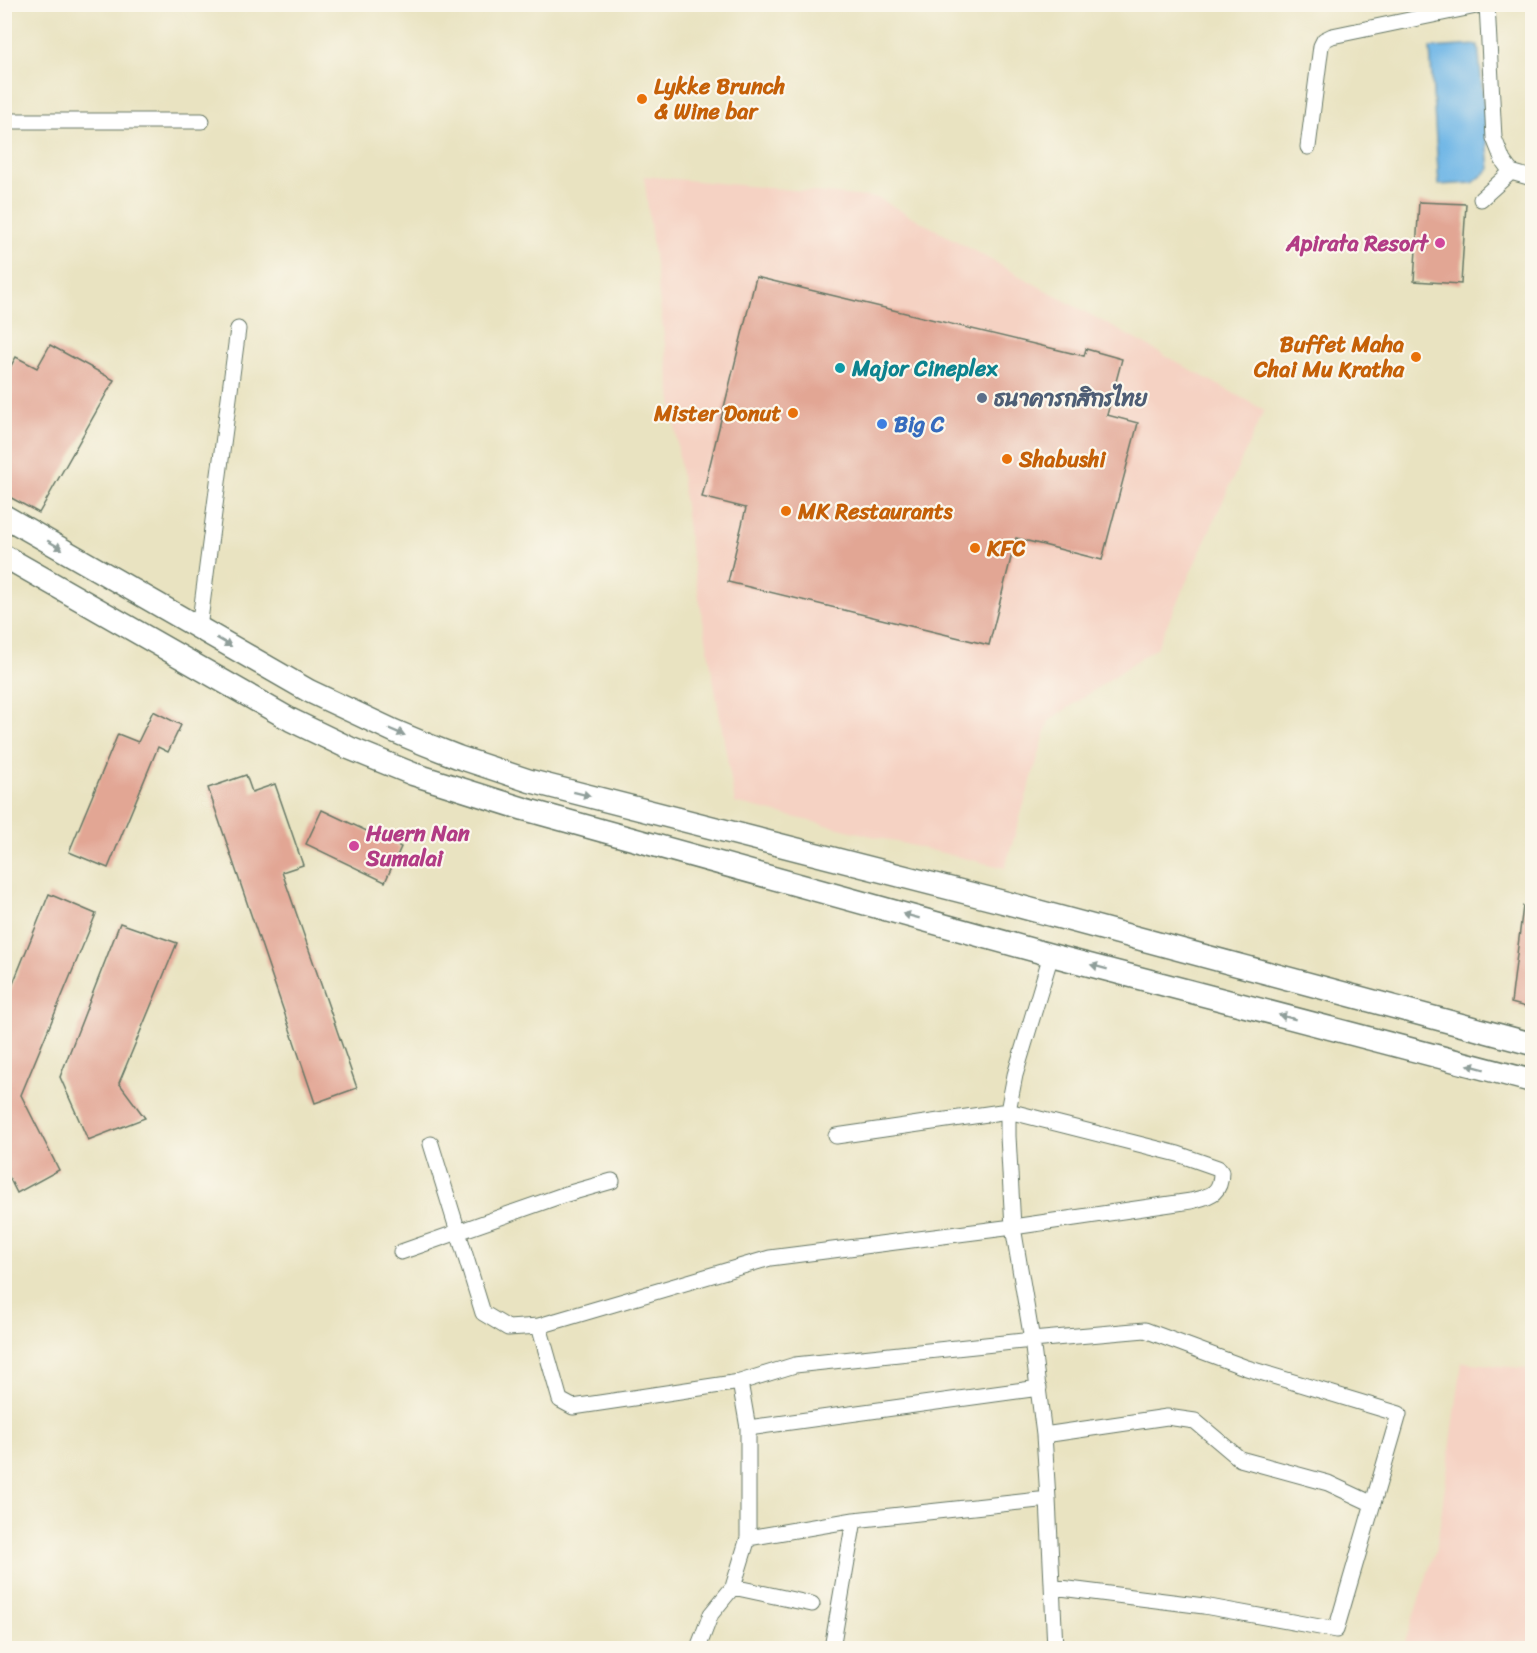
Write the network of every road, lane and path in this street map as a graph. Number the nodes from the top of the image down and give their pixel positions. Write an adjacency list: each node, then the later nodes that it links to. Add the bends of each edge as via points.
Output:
1 (1486, 4): 4 (street, via 1324,40); 5 (street, via 1494,138)
2 (4, 121): 3 (street)
3 (202, 121)
4 (1308, 147)
5 (1511, 172): 6 (street); 7 (street)
6 (1533, 178)
7 (1481, 199)
8 (238, 329): 11 (street)
9 (4, 516): 11 (main road, one-way to 11)
10 (4, 556): 12 (main road, one-way to 10, via 524,809 413,774 291,720)
11 (199, 628): 13 (main road, one-way to 13, via 309,691 394,731 530,781)
12 (1051, 955): 14 (main road, one-way to 12); 15 (street)
13 (1533, 1044)
14 (1533, 1082)
15 (1008, 1111): 16 (street); 19 (street); 19 (street, via 1178,1154 1221,1172 1217,1190 1211,1195)
16 (836, 1136)
17 (430, 1144): 20 (street)
18 (612, 1181): 20 (street)
19 (1013, 1227): 22 (street, via 770,1258); 23 (street)
20 (458, 1231): 21 (street); 22 (street, via 483,1313 508,1328)
21 (401, 1252)
22 (538, 1326): 24 (street, via 560,1400 573,1407)
23 (1032, 1340): 24 (street, via 795,1365); 25 (street); 29 (street, via 1145,1330 1247,1368 1399,1414)
24 (740, 1382): 26 (street)
25 (1039, 1388): 26 (street); 27 (street)
26 (748, 1428): 31 (street)
27 (1044, 1435): 28 (street); 29 (street, via 1167,1417 1196,1421 1240,1459 1328,1484)
28 (1048, 1499): 30 (street); 33 (street)
29 (1372, 1504): 33 (street, via 1336,1630 1204,1606)
30 (854, 1520): 31 (street); 36 (street)
31 (748, 1538): 32 (street)
32 (733, 1587): 34 (street); 35 (street, via 711,1614)
33 (1053, 1587): 37 (street)
34 (812, 1604)
35 (698, 1648)
36 (832, 1648)
37 (1055, 1648)

